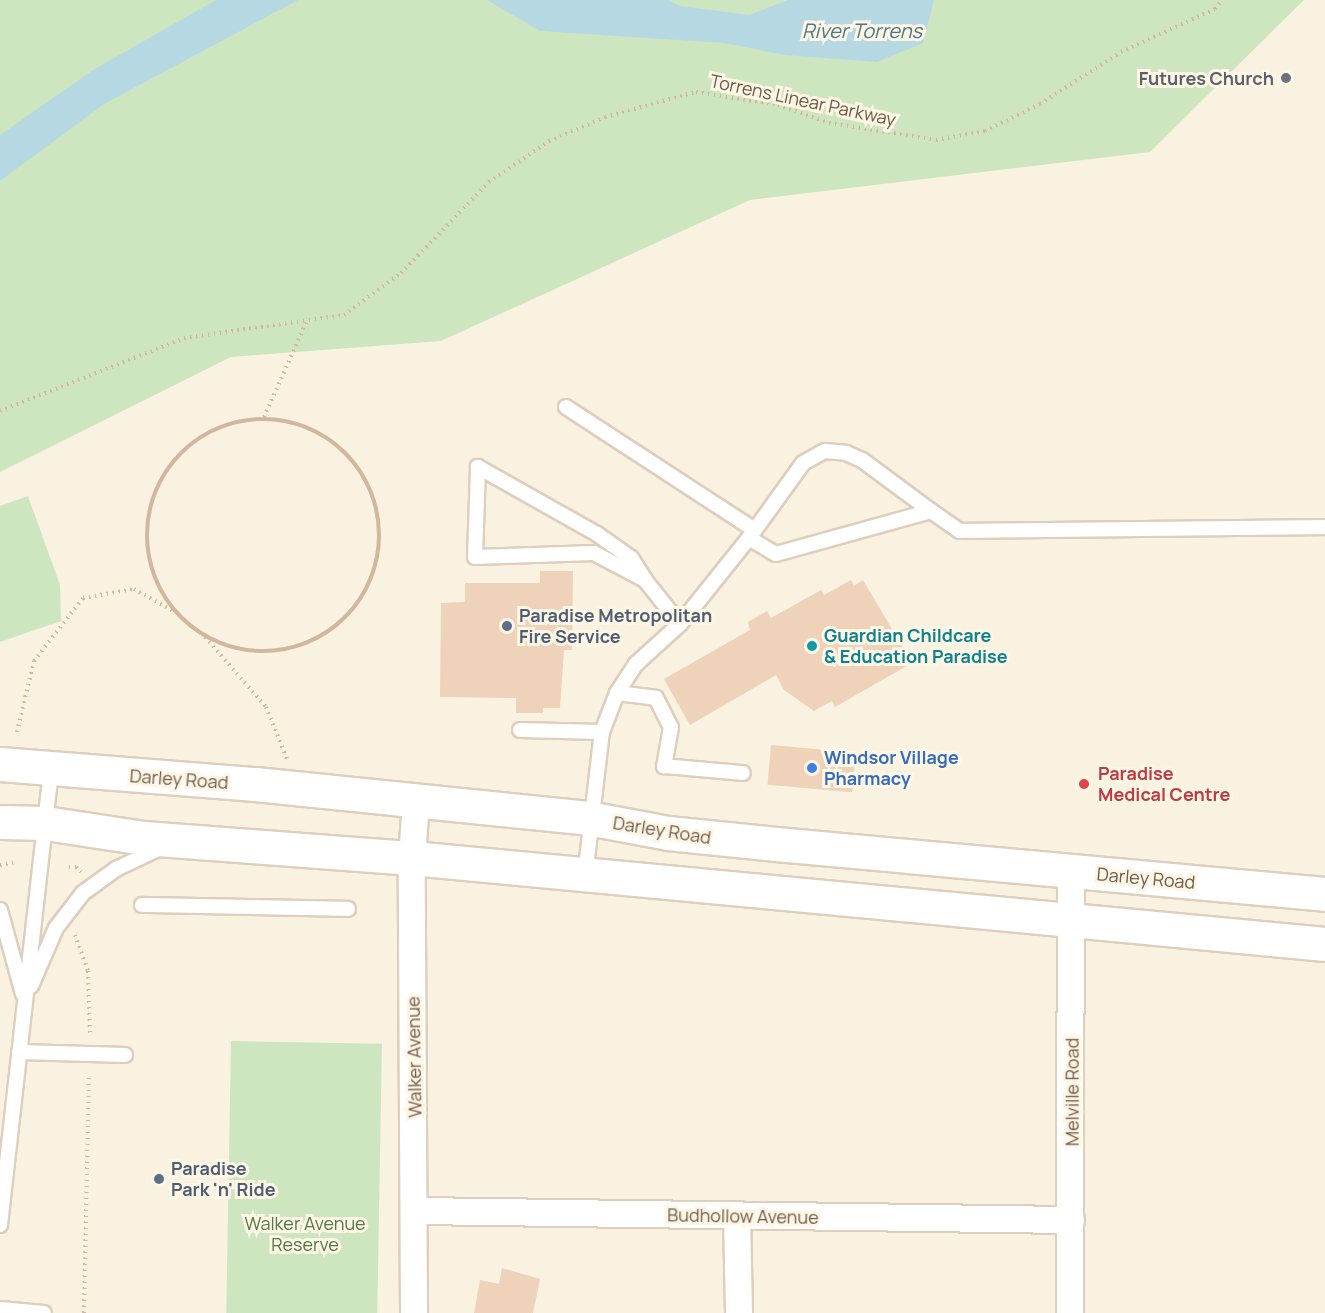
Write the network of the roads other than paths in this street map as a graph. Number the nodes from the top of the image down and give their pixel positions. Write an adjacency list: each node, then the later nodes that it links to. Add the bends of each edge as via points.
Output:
1 (566, 407): 4 (lane)
2 (931, 511): 3 (lane, via 960,531); 4 (lane, via 776,554); 4 (lane, via 862,460 846,453 825,451 803,463)
3 (1325, 527)
4 (752, 534): 6 (lane)
5 (645, 580): 5 (lane, via 594,554 475,557 478,466 597,534 631,558); 6 (lane)
6 (680, 624): 7 (lane, via 636,664)
7 (617, 693): 9 (lane); 12 (lane, via 656,698 671,727 664,766)
8 (520, 730): 9 (lane)
9 (602, 732): 14 (lane)
10 (0, 764): 11 (main road, Darley Road)
11 (51, 769): 13 (main road, Darley Road, via 255,784); 16 (lane)
12 (742, 773)
13 (416, 802): 14 (main road, Darley Road); 18 (street, Walker Avenue)
14 (588, 818): 19 (main road, Darley Road, via 668,833); 20 (lane)
15 (0, 822): 16 (main road)
16 (45, 823): 17 (main road); 27 (lane)
17 (177, 841): 18 (main road); 27 (lane, via 116,869 83,893 56,928)
18 (412, 858): 20 (main road); 31 (street, Walker Avenue)
19 (1071, 871): 21 (main road, Darley Road); 25 (street, Melville Road)
20 (585, 876): 25 (main road)
21 (1325, 894)
22 (142, 905): 23 (lane)
23 (348, 909)
24 (0, 910): 27 (lane)
25 (1073, 921): 26 (main road); 33 (street, Melville Road)
26 (1325, 944)
27 (25, 1002): 28 (lane)
28 (19, 1052): 29 (lane); 30 (lane)
29 (125, 1055)
30 (6, 1105): 34 (lane)
31 (416, 1211): 32 (street, Budhollow Avenue); 37 (street, Walker Avenue)
32 (737, 1216): 33 (street, Budhollow Avenue); 38 (street)
33 (1071, 1220): 39 (street, Melville Road)
34 (0, 1226)
35 (0, 1309): 36 (lane)
36 (44, 1313)
37 (414, 1313)
38 (739, 1313)
39 (1070, 1313)

